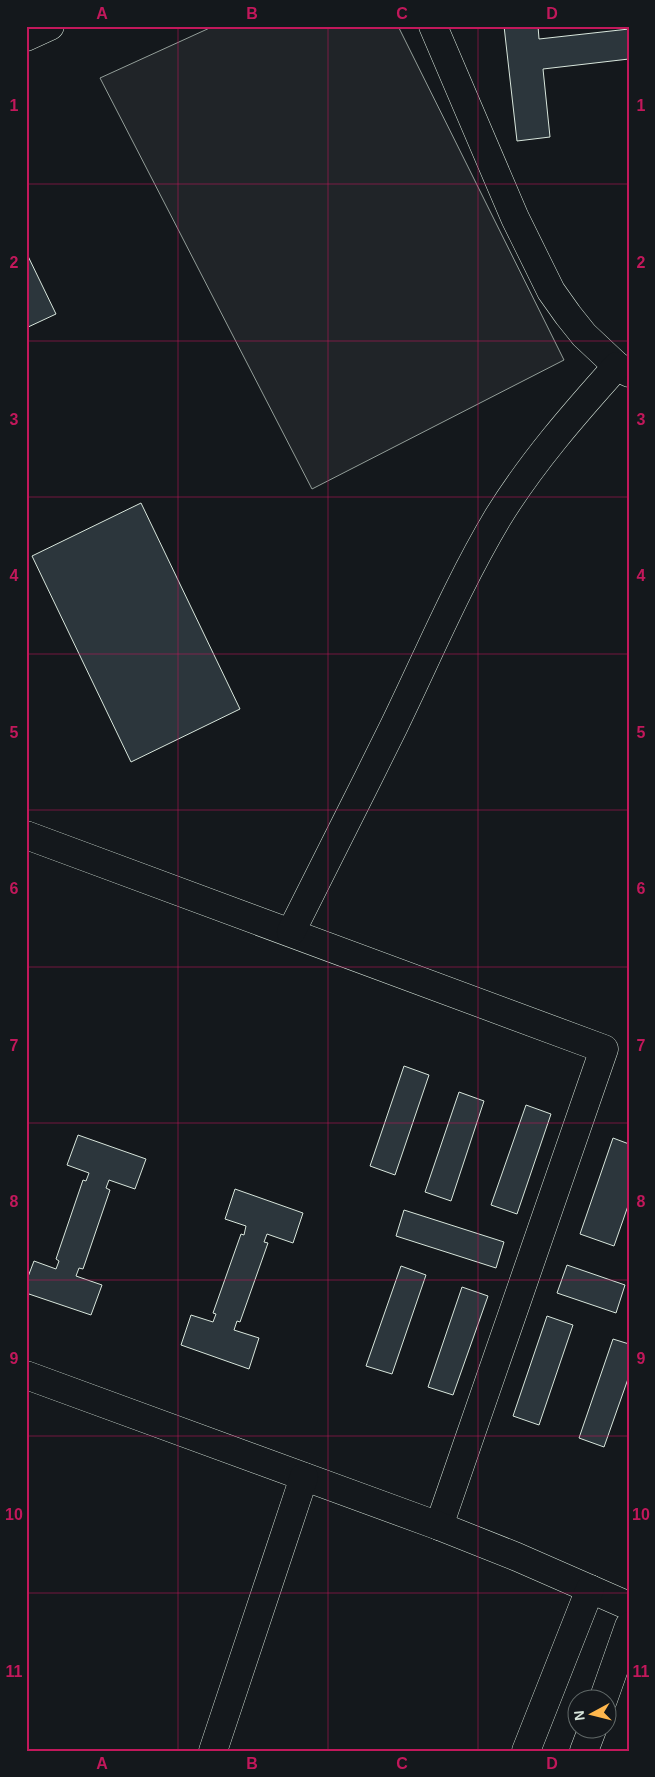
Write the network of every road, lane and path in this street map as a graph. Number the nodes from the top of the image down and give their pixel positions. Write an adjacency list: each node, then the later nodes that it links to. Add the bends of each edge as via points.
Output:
1 (50, 26): 3 (street)
2 (433, 26): 4 (street, via 515,218 551,291 579,328)
3 (26, 37)
4 (623, 369): 6 (street, via 576,412 534,464 498,518 454,597)
5 (26, 835): 6 (street)
6 (291, 932): 9 (street, via 604,1049)
7 (26, 1375): 8 (street)
8 (304, 1477): 9 (street); 14 (street)
9 (439, 1526): 10 (street)
10 (590, 1589): 11 (street); 15 (street)
11 (629, 1606)
12 (629, 1626): 13 (street)
13 (606, 1690)
14 (213, 1751)
15 (526, 1751)

